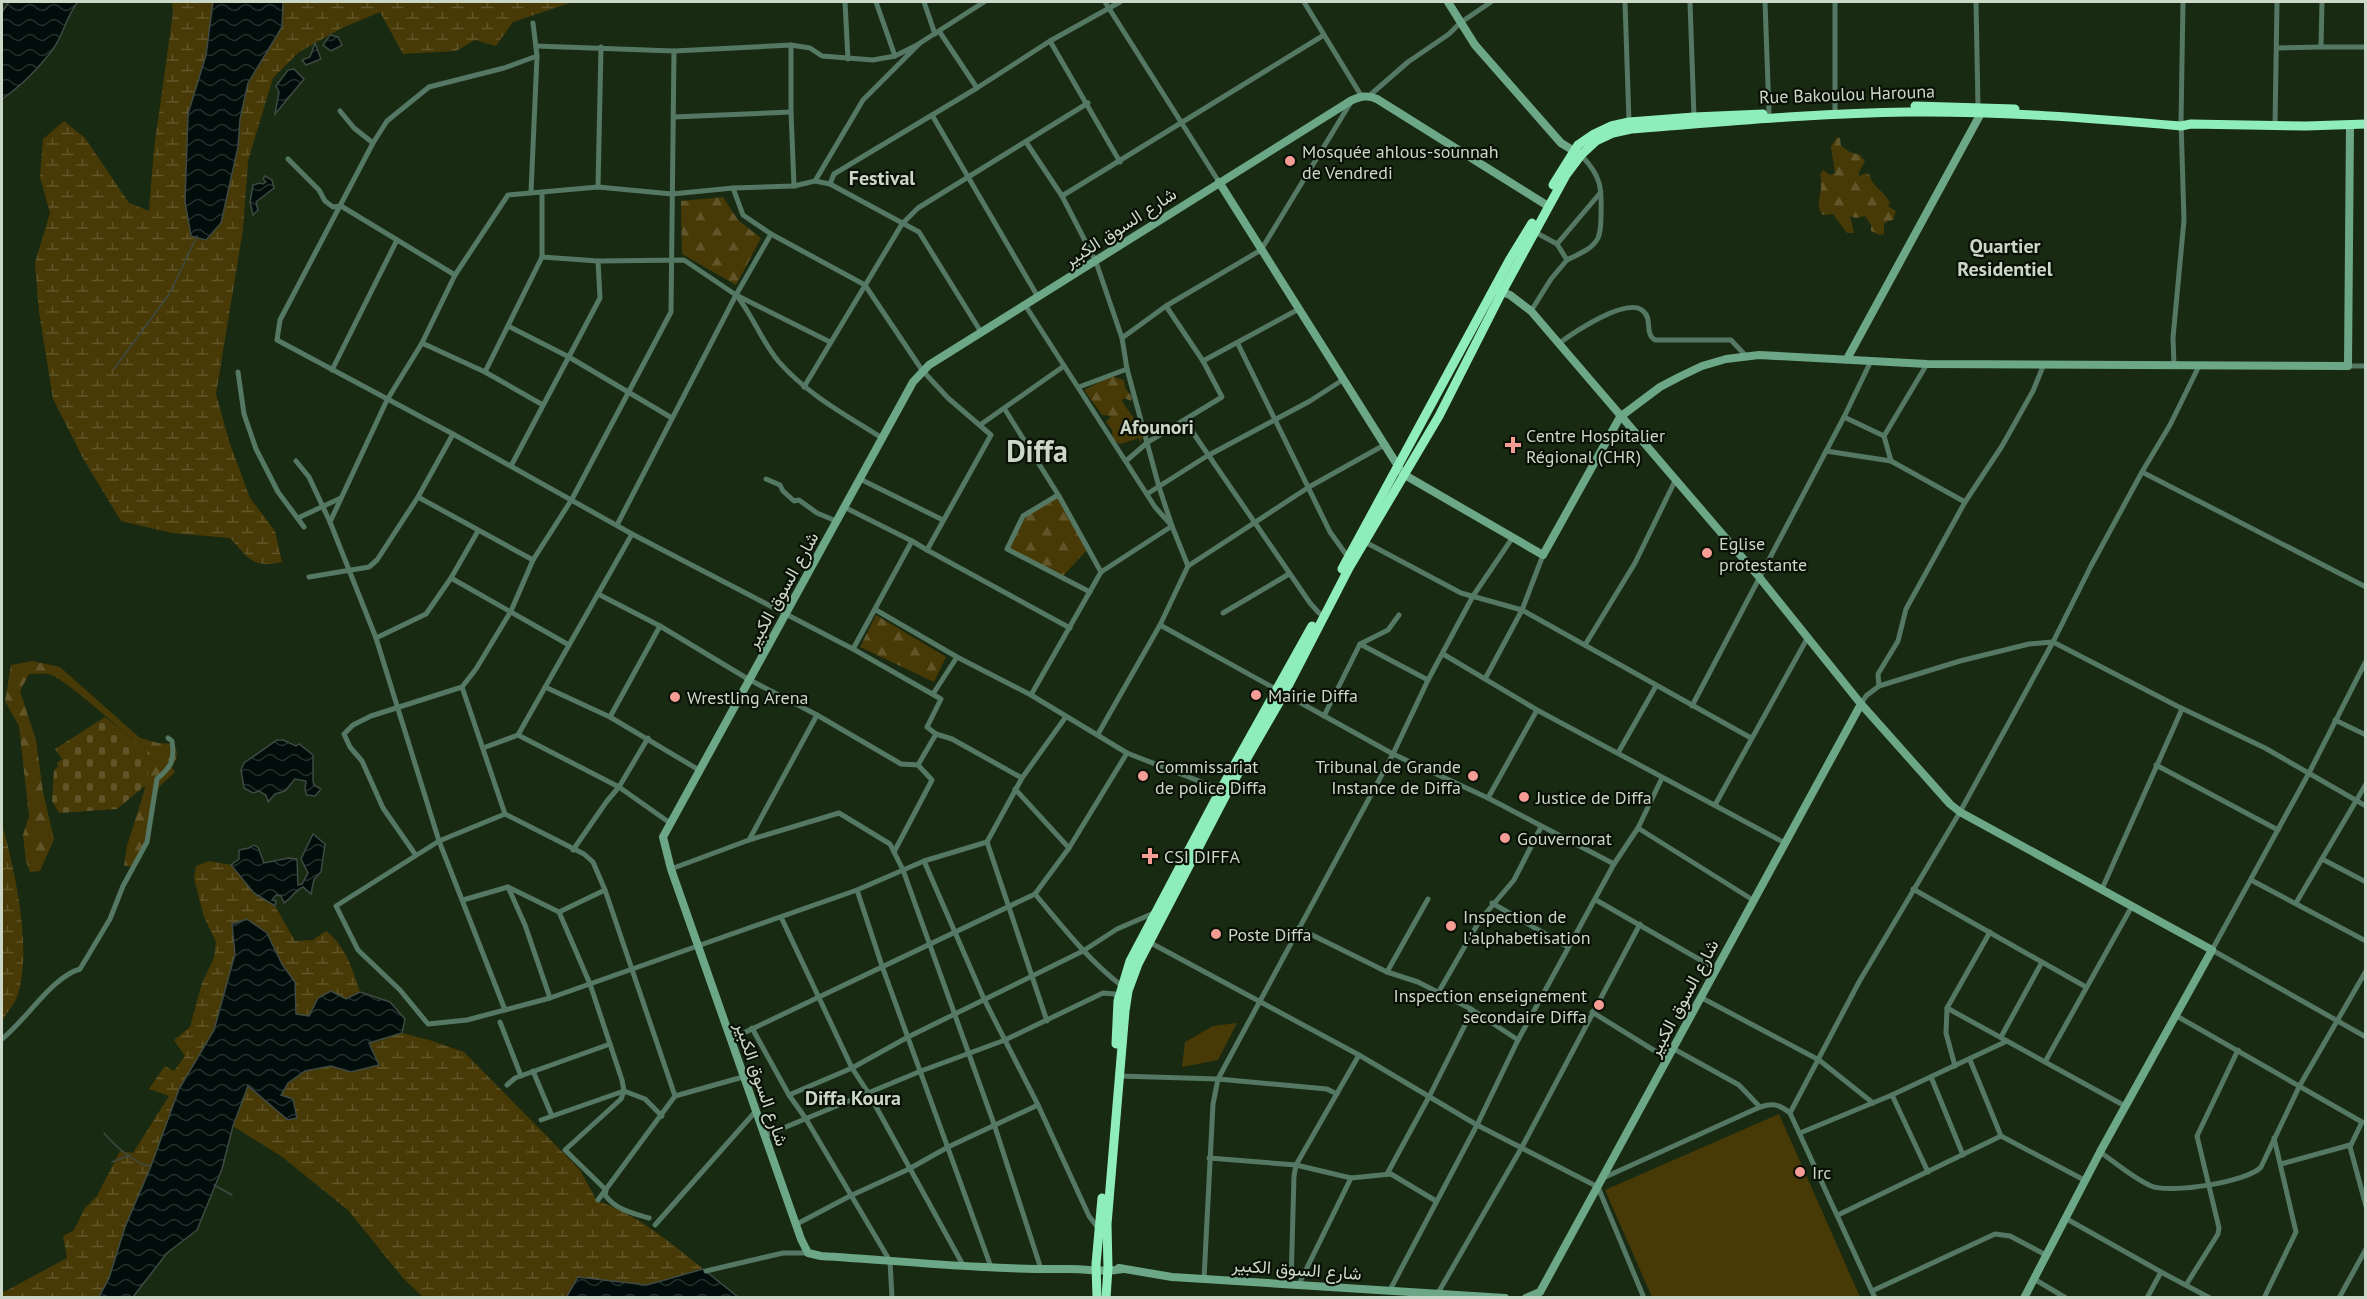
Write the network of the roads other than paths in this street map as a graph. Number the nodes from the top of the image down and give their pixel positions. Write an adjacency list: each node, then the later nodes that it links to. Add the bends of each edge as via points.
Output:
1 (845, 2): 34 (street)
2 (876, 2): 33 (street)
3 (924, 2): 21 (street)
4 (984, 2): 21 (street)
5 (1105, 2): 18 (street)
6 (1120, 2): 18 (street)
7 (1304, 2): 22 (street)
8 (1448, 2): 20 (street)
9 (1491, 2): 20 (street)
10 (1625, 2): 48 (street)
11 (1690, 2): 46 (street)
12 (1765, 2): 43 (street)
13 (1835, 2): 39 (street)
14 (1976, 2): 42 (street)
15 (2183, 2): 49 (street)
16 (2277, 2): 30 (street)
17 (2322, 2): 28 (street)
18 (1109, 8): 23 (street); 47 (street)
19 (532, 23): 26 (street)
20 (1460, 23): 36 (street); 55 (street, via 1561,143)
21 (937, 32): 24 (street); 35 (street)
22 (1324, 35): 36 (street); 47 (street)
23 (1050, 41): 35 (street); 38 (street)
24 (919, 44): 33 (street); 59 (street, via 863,100)
25 (791, 45): 31 (street); 34 (street, via 810,48 822,56); 41 (street)
26 (536, 46): 27 (street); 32 (street)
27 (601, 47): 31 (street); 63 (street)
28 (2321, 47): 29 (street); 30 (street)
29 (2366, 47)
30 (2277, 48): 52 (street)
31 (674, 51): 45 (street)
32 (537, 56): 54 (street, via 429,87 387,121); 66 (street)
33 (895, 56): 34 (street)
34 (848, 59)
35 (977, 88): 44 (street)
36 (1365, 96): 37 (street, شارع السوق الكبير); 70 (street)
37 (1352, 100): 60 (street, شارع السوق الكبير); 77 (street)
38 (1088, 103): 53 (street); 57 (street)
39 (1835, 110): 42 (highway, Rue Bakoulou Harouna, via 1909,106); 43 (highway, Rue Bakoulou Harouna)
40 (340, 111): 54 (street)
41 (791, 111): 45 (street); 62 (street)
42 (1979, 111): 49 (highway, Rue Bakoulou Harouna); 55 (highway, Rue Bakoulou Harouna, via 1857,114 1631,129 1613,133); 101 (street)
43 (1768, 113): 46 (highway, Rue Bakoulou Harouna)
44 (932, 115): 58 (street); 61 (street, via 834,174)
45 (673, 117): 68 (street)
46 (1694, 117): 48 (highway, Rue Bakoulou Harouna)
47 (1181, 121): 57 (street); 60 (street)
48 (1629, 122): 55 (highway, Rue Bakoulou Harouna, via 1594,134)
49 (2184, 124): 52 (highway, Rue Bakoulou Harouna); 107 (street, via 2184,220)
50 (2366, 124): 51 (highway, Rue Bakoulou Harouna)
51 (2350, 125): 52 (highway, Rue Bakoulou Harouna); 109 (street)
52 (2275, 126)
53 (1026, 142): 58 (street); 69 (street)
54 (373, 143): 71 (street)
55 (1577, 153): 65 (street, via 1591,165); 70 (highway, Rue Bakoulou Harouna)
56 (288, 159): 71 (street, via 325,201 333,207)
57 (1120, 162): 69 (street)
58 (969, 178): 72 (street, via 918,208); 87 (street)
59 (815, 181): 61 (street); 62 (street)
60 (1219, 182): 77 (street); 82 (street, شارع السوق الكبير)
61 (830, 184): 72 (street)
62 (794, 186): 64 (street)
63 (598, 187): 67 (street); 68 (street)
64 (734, 188): 68 (street); 74 (street, via 743,215)
65 (1602, 191): 76 (street); 79 (street, via 1598,238 1590,248)
66 (531, 192): 67 (street); 83 (street, via 508,195)
67 (542, 193): 78 (street)
68 (672, 194): 81 (street)
69 (1062, 196): 82 (street)
70 (1546, 205): 73 (highway, Rue Bakoulou Harouna)
71 (341, 206): 75 (street); 112 (street, via 280,320 277,340)
72 (902, 224): 84 (street); 93 (street, via 919,232)
73 (1531, 231): 76 (street); 85 (highway, Rue Bakoulou Harouna)
74 (771, 234): 84 (street); 86 (street)
75 (397, 240): 83 (street); 112 (street)
76 (1557, 244): 79 (street)
77 (1261, 250): 89 (street); 90 (street)
78 (542, 257): 80 (street); 92 (street)
79 (1568, 260): 91 (street)
80 (598, 261): 81 (street); 100 (street, via 600,298)
81 (671, 261): 86 (street, via 684,260); 119 (street, via 671,312)
82 (1095, 262): 87 (street, شارع السوق الكبير); 94 (street)
83 (456, 275): 96 (street)
84 (865, 285): 95 (street); 113 (street)
85 (1498, 290): 91 (street); 140 (highway, Rue Bakoulou Harouna, via 1439,416)
86 (736, 295): 95 (street); 117 (street, via 778,361); 125 (street)
87 (1038, 297): 88 (street, شارع السوق الكبير)
88 (1025, 305): 93 (street, شارع السوق الكبير); 106 (street)
89 (1166, 306): 94 (street); 102 (street)
90 (1299, 309): 97 (street); 116 (street)
91 (1531, 311): 98 (street)
92 (508, 326): 100 (street); 115 (street)
93 (981, 332): 113 (street, شارع السوق الكبير)
94 (1122, 338): 111 (street)
95 (830, 342): 117 (street)
96 (422, 343): 115 (street); 120 (street)
97 (1238, 344): 102 (street); 126 (street)
98 (1558, 344): 99 (street, via 1583,326 1636,307 1644,311 1649,334 1655,340 1731,340); 123 (street)
99 (1746, 356): 101 (street); 123 (street, via 1702,366 1660,387)
100 (569, 357): 119 (street); 121 (street)
101 (1847, 359): 103 (street)
102 (1203, 361): 127 (street, via 1222,397)
103 (1870, 361): 104 (street); 124 (street)
104 (1927, 364): 105 (street); 130 (street)
105 (2044, 364): 107 (street); 152 (street, via 2002,446)
106 (1064, 366): 118 (street); 122 (street)
107 (2174, 366): 108 (street)
108 (2199, 366): 109 (street); 141 (street)
109 (2348, 366): 110 (street)
110 (2366, 366)
111 (1127, 369): 118 (street); 132 (street)
112 (332, 370): 120 (street)
113 (922, 370): 128 (street); 131 (street, شارع السوق الكبير)
114 (238, 372): 155 (street, via 244,414 256,449 278,492)
115 (485, 372): 121 (street)
116 (1344, 379): 126 (street); 133 (street)
117 (804, 387): 131 (street)
118 (1079, 387): 137 (street)
119 (630, 391): 125 (street); 151 (street)
120 (387, 400): 129 (street); 150 (street)
121 (543, 405): 139 (street)
122 (1004, 408): 128 (street); 148 (street)
123 (1620, 417): 144 (street); 169 (street)
124 (1844, 417): 130 (street); 134 (street)
125 (672, 418): 160 (street)
126 (1275, 420): 135 (street); 146 (street)
127 (1185, 421): 132 (street); 135 (street)
128 (980, 425): 156 (street, via 991,435)
129 (453, 434): 139 (street); 149 (street)
130 (1884, 436): 138 (street)
131 (882, 438): 143 (street, شارع السوق الكبير)
132 (1148, 442): 137 (street); 145 (street)
133 (1386, 444): 140 (street); 146 (street)
134 (1826, 451): 138 (street); 177 (street)
135 (1208, 456): 145 (street); 159 (street)
136 (296, 461): 153 (street, via 309,477)
137 (1126, 461): 147 (street)
138 (1891, 461): 152 (street)
139 (511, 466): 151 (street)
140 (1401, 470): 165 (street); 167 (highway); 170 (highway)
141 (2142, 472): 179 (street); 195 (street)
142 (766, 479): 157 (street, via 780,485 794,501 799,500)
143 (860, 479): 154 (street, شارع السوق الكبير); 156 (street)
144 (1675, 481): 177 (street); 198 (street, via 1635,563)
145 (1159, 487): 147 (street); 161 (street)
146 (1309, 487): 159 (street); 170 (street, via 1330,532)
147 (1148, 494): 161 (street)
148 (1058, 495): 174 (street); 180 (street, via 1023,516 1007,549)
149 (418, 497): 163 (street); 173 (street, via 377,560 369,567)
150 (341, 498): 153 (street); 158 (street)
151 (572, 499): 160 (street); 171 (street)
152 (1965, 502): 207 (street, via 1906,609 1898,640 1878,674)
153 (322, 507): 155 (street); 158 (street)
154 (844, 507): 157 (street, شارع السوق الكبير); 166 (street)
155 (298, 518): 162 (street)
156 (943, 520): 168 (street)
157 (837, 521): 188 (street, شارع السوق الكبير)
158 (330, 522): 173 (street)
159 (1256, 523): 172 (street); 175 (street)
160 (617, 525): 164 (street)
161 (1172, 526): 172 (street); 174 (street)
162 (304, 527)
163 (478, 531): 171 (street); 178 (street)
164 (632, 534): 181 (street); 188 (street)
165 (1513, 537): 169 (street); 182 (street)
166 (912, 540): 168 (street); 183 (street)
167 (1365, 542): 182 (street); 210 (highway)
168 (927, 550): 192 (street)
169 (1544, 555): 184 (street)
170 (1348, 557): 186 (highway)
171 (533, 560): 185 (street)
172 (1188, 566): 190 (street)
173 (349, 571): 176 (street); 194 (street)
174 (1101, 572): 180 (street)
175 (1289, 574): 186 (street); 187 (street)
176 (309, 577)
177 (1759, 577): 193 (street); 214 (street)
178 (451, 578): 185 (street); 194 (street, via 426,614)
179 (2366, 587)
180 (1090, 592): 192 (street)
181 (598, 594): 191 (street); 197 (street)
182 (1473, 596): 184 (street); 200 (street)
183 (876, 610): 199 (street); 201 (street)
184 (1522, 610): 198 (street); 204 (street)
185 (511, 611): 197 (street); 208 (street)
186 (1319, 613): 210 (highway)
187 (1223, 614)
188 (786, 615): 199 (street); 203 (street, شارع السوق الكبير)
189 (1400, 615): 196 (street, via 1388,630)
190 (1160, 625): 210 (street); 224 (street)
191 (660, 626): 203 (street); 220 (street)
192 (1071, 628): 212 (street)
193 (1808, 637): 213 (street); 229 (street)
194 (376, 638): 215 (street)
195 (2054, 642): 207 (street, via 1960,661); 216 (street); 248 (street)
196 (1360, 644): 205 (street); 219 (street)
197 (569, 645): 209 (street)
198 (1585, 645): 206 (street)
199 (853, 650): 211 (street)
200 (1443, 654): 204 (street); 205 (street)
201 (957, 657): 211 (street); 212 (street)
202 (2365, 665): 222 (street)
203 (748, 679): 218 (street); 236 (street, شارع السوق الكبير)
204 (1485, 679): 217 (street)
205 (1428, 680): 233 (street)
206 (1656, 686): 214 (street); 232 (street)
207 (1878, 686): 213 (street)
208 (462, 687): 215 (street); 230 (street)
209 (545, 687): 220 (street); 225 (street)
210 (1280, 692): 219 (street); 243 (highway)
211 (933, 694): 223 (street, via 941,699 927,727)
212 (1030, 695): 221 (street)
213 (1861, 704): 248 (street); 257 (street, شارع السوق الكبير)
214 (1692, 706): 229 (street)
215 (398, 709): 255 (street); 261 (street, via 371,716 344,734 362,761 383,808)
216 (2182, 709): 235 (street); 237 (street)
217 (1537, 711): 232 (street); 244 (street)
218 (817, 715): 234 (street, via 901,764); 254 (street)
219 (1324, 716): 233 (street)
220 (610, 717): 228 (street)
221 (1065, 718): 224 (street); 238 (street)
222 (2335, 720): 226 (street); 237 (street)
223 (936, 734): 234 (street); 238 (street)
224 (1098, 734): 231 (street)
225 (518, 735): 230 (street); 241 (street)
226 (2366, 735)
227 (168, 738): 328 (street, via 172,741 170,769 157,779 147,842 115,910 81,969 69,972 51,987)
228 (648, 738): 236 (street); 241 (street)
229 (1751, 738): 246 (street)
230 (483, 748): 249 (street)
231 (1127, 753): 243 (street); 258 (street)
232 (1618, 753): 239 (street)
233 (1393, 754): 244 (street); 287 (street)
234 (918, 765): 260 (street, via 932,780)
235 (2156, 765): 253 (street); 271 (street)
236 (699, 770): 250 (street, شارع السوق الكبير)
237 (2309, 773): 245 (street); 253 (street)
238 (1022, 778): 242 (street)
239 (1662, 778): 246 (street); 252 (street)
240 (2366, 784): 245 (street)
241 (619, 788): 250 (street); 259 (street)
242 (1015, 789): 256 (street); 258 (street)
243 (1224, 790): 284 (highway); 291 (highway)
244 (1488, 798): 251 (street)
245 (2356, 801): 247 (street); 262 (street)
246 (1715, 805): 257 (street)
247 (2366, 806)
248 (1960, 812): 270 (street); 271 (street)
249 (505, 814): 255 (street); 259 (street)
250 (670, 823): 265 (street, شارع السوق الكبير, via 663,840)
251 (1541, 827): 264 (street); 279 (street, via 1514,880)
252 (1638, 828): 264 (street); 278 (street)
253 (2278, 830): 267 (street)
254 (749, 840): 260 (street, via 839,813 890,844); 265 (street)
255 (439, 841): 261 (street); 276 (street)
256 (987, 842): 263 (street); 282 (street)
257 (1785, 843): 278 (street, شارع السوق الكبير)
258 (1069, 848): 274 (street)
259 (573, 850): 272 (street, via 593,862)
260 (894, 852): 266 (street)
261 (415, 854): 315 (street, via 336,906 358,950 400,990 428,1024)
262 (2322, 859): 268 (street); 280 (street)
263 (924, 861): 266 (street); 289 (street)
264 (1614, 864): 277 (street)
265 (671, 869): 293 (street, شارع السوق الكبير)
266 (903, 870): 273 (street); 292 (street)
267 (2251, 880): 280 (street); 295 (street)
268 (2366, 882)
269 (508, 887): 276 (street); 283 (street); 308 (street)
270 (1913, 889): 288 (street); 338 (street)
271 (2102, 889): 281 (street)
272 (605, 890): 283 (street); 299 (street)
273 (857, 890): 285 (street); 298 (street)
274 (1035, 894): 282 (street); 296 (street)
275 (1428, 899): 302 (street)
276 (463, 900): 315 (street)
277 (1596, 900): 286 (street); 294 (street)
278 (1753, 900): 300 (street, شارع السوق الكبير)
279 (1492, 903): 294 (street); 307 (street, via 1463,945)
280 (2296, 903): 290 (street)
281 (2132, 906): 295 (street); 306 (street)
282 (1009, 907): 289 (street); 303 (street)
283 (559, 912): 304 (street)
284 (1155, 913): 296 (street, via 1117,929); 305 (highway, via 1130,961)
285 (781, 917): 293 (street); 309 (street)
286 (1640, 924): 300 (street); 317 (street)
287 (1298, 928): 302 (street); 313 (street)
288 (1990, 932): 297 (street); 314 (street)
289 (954, 933): 292 (street); 310 (street)
290 (2366, 941)
291 (1149, 942): 313 (street); 346 (highway, via 1128,991)
292 (928, 945): 298 (street); 318 (street)
293 (698, 946): 299 (street); 327 (street, شارع السوق الكبير)
294 (1568, 947): 330 (street)
295 (2212, 950): 319 (street); 320 (street)
296 (1083, 951): 303 (street); 305 (street)
297 (2042, 962): 306 (street); 325 (street)
298 (882, 966): 309 (street); 324 (street)
299 (632, 967): 304 (street); 358 (street)
300 (1716, 969): 311 (street, شارع السوق الكبير)
301 (2366, 971): 320 (street)
302 (1386, 972): 307 (street)
303 (1033, 974): 310 (street); 321 (street)
304 (590, 984): 308 (street); 332 (street)
305 (1122, 986): 312 (highway)
306 (2086, 987): 340 (street)
307 (1438, 993): 316 (street)
308 (549, 998): 315 (street)
309 (818, 999): 323 (street); 342 (street)
310 (984, 999): 318 (street); 329 (street)
311 (1702, 999): 333 (street, شارع السوق الكبير); 338 (street)
312 (1118, 1001): 321 (street, via 1114,994 1103,993); 405 (highway)
313 (1259, 1002): 336 (street); 349 (street)
314 (1947, 1008): 325 (street); 341 (street, via 1946,1033)
315 (506, 1010)
316 (1471, 1010): 330 (street); 356 (street)
317 (1592, 1012): 337 (street); 379 (street)
318 (953, 1015): 324 (street); 335 (street)
319 (2175, 1015): 334 (street); 361 (street)
320 (2336, 1020): 326 (street); 351 (street)
321 (1047, 1021): 329 (street)
322 (500, 1022): 345 (street)
323 (752, 1029): 327 (street); 355 (street)
324 (908, 1037): 342 (street); 344 (street)
325 (2001, 1037): 331 (street)
326 (2366, 1037)
327 (731, 1039): 347 (street, شارع السوق الكبير)
328 (2, 1040)
329 (1005, 1040): 335 (street); 360 (street)
330 (1518, 1040): 372 (street)
331 (2007, 1041): 339 (street); 340 (street)
332 (610, 1044): 343 (street); 352 (street)
333 (1674, 1049): 337 (street, شارع السوق الكبير); 362 (street, via 1739,1085)
334 (2238, 1050): 351 (street); 393 (street, via 2197,1136)
335 (968, 1055): 344 (street); 371 (street)
336 (1359, 1055): 354 (street); 356 (street)
337 (1668, 1059): 390 (street, شارع السوق الكبير)
338 (1819, 1060): 359 (street); 364 (street)
339 (1970, 1060): 341 (street); 375 (street)
340 (2045, 1062): 361 (street)
341 (1954, 1066): 348 (street)
342 (852, 1068): 353 (street); 355 (street)
343 (533, 1071): 345 (street); 366 (street)
344 (921, 1071): 353 (street); 378 (street)
345 (521, 1076): 350 (street)
346 (1119, 1076): 349 (street); 413 (highway)
347 (743, 1077): 358 (street); 363 (street, شارع السوق الكبير)
348 (1931, 1077): 357 (street); 381 (street)
349 (1218, 1079): 354 (street, via 1327,1089); 382 (street)
350 (507, 1085)
351 (2300, 1085): 370 (street); 376 (street)
352 (624, 1091): 366 (street); 367 (street, via 645,1099); 395 (street, via 621,1099 565,1150)
353 (869, 1094): 368 (street); 385 (street)
354 (1337, 1094): 384 (street)
355 (789, 1095): 368 (street)
356 (1430, 1095): 372 (street); 387 (street)
357 (1892, 1095): 359 (street); 386 (street)
358 (675, 1096): 367 (street)
359 (1874, 1103): 373 (street)
360 (1038, 1105): 371 (street); 405 (street, via 1089,1216)
361 (2126, 1106): 380 (street)
362 (1760, 1107): 364 (street, via 1780,1104); 390 (street)
363 (755, 1112): 374 (street, شارع السوق الكبير); 404 (street)
364 (1790, 1113): 373 (street)
365 (2366, 1115): 370 (street)
366 (552, 1116): 369 (street)
367 (662, 1116): 395 (street)
368 (806, 1119): 374 (street); 396 (street)
369 (542, 1120)
370 (2362, 1122): 377 (street)
371 (994, 1124): 378 (street); 414 (street)
372 (1477, 1125): 379 (street); 398 (street)
373 (1800, 1133): 400 (street)
374 (764, 1136): 403 (street, شارع السوق الكبير)
375 (2001, 1136): 381 (street); 391 (street)
376 (2274, 1138): 383 (street); 393 (street, via 2254,1173)
377 (2350, 1145): 383 (street); 388 (street)
378 (948, 1147): 385 (street); 411 (street)
379 (1522, 1147): 394 (street); 423 (street)
380 (2100, 1152): 391 (street); 393 (street, via 2151,1186)
381 (1963, 1155): 386 (street)
382 (1209, 1158): 384 (street); 417 (street)
383 (2281, 1164): 436 (street, via 2296,1232)
384 (1296, 1165): 389 (street); 419 (street)
385 (909, 1169): 396 (street); 410 (street)
386 (1928, 1172): 400 (street)
387 (1387, 1174): 389 (street); 398 (street)
388 (2357, 1174): 392 (street); 399 (street)
389 (1351, 1178): 419 (street)
390 (1602, 1179): 394 (street, شارع السوق الكبير)
391 (2086, 1180): 402 (street)
392 (2366, 1181)
393 (2209, 1185): 420 (street, via 2218,1234)
394 (1598, 1187): 424 (street, شارع السوق الكبير); 430 (street)
395 (606, 1190): 397 (street); 401 (street, via 612,1204)
396 (850, 1196): 403 (street); 409 (street)
397 (598, 1200)
398 (1436, 1201): 421 (street)
399 (2366, 1206)
400 (1838, 1215): 422 (street)
401 (649, 1218)
402 (2065, 1218): 408 (street); 416 (street)
403 (795, 1225): 407 (street, شارع السوق الكبير)
404 (655, 1226)
405 (1100, 1229): 412 (highway)
406 (2366, 1249): 437 (street)
407 (808, 1253): 409 (street, شارع السوق الكبير); 415 (street, via 783,1253)
408 (2046, 1254): 418 (street); 422 (street, via 2004,1233 1989,1235)
409 (890, 1260): 410 (street, شارع السوق الكبير); 426 (street)
410 (963, 1265): 411 (street, شارع السوق الكبير)
411 (992, 1267): 414 (street, شارع السوق الكبير)
412 (1096, 1268): 413 (street, شارع السوق الكبير); 414 (street, شارع السوق الكبير); 427 (highway)
413 (1107, 1268): 417 (street, شارع السوق الكبير); 428 (highway)
414 (1041, 1269)
415 (705, 1271)
416 (2161, 1272): 420 (street); 434 (street)
417 (1204, 1279): 419 (street, شارع السوق الكبير)
418 (2034, 1279): 432 (street); 433 (street)
419 (1295, 1284): 421 (street, شارع السوق الكبير)
420 (2186, 1285): 435 (street)
421 (1390, 1290): 423 (street, شارع السوق الكبير)
422 (1872, 1291): 431 (street)
423 (1437, 1293): 429 (street, شارع السوق الكبير)
424 (1541, 1295): 425 (street, شارع السوق الكبير)
425 (1527, 1297)
426 (892, 1298)
427 (1096, 1298)
428 (1106, 1298)
429 (1505, 1298)
430 (1644, 1298)
431 (1875, 1298)
432 (2024, 1298)
433 (2066, 1298)
434 (2147, 1298)
435 (2210, 1298)
436 (2264, 1298)
437 (2339, 1298)

